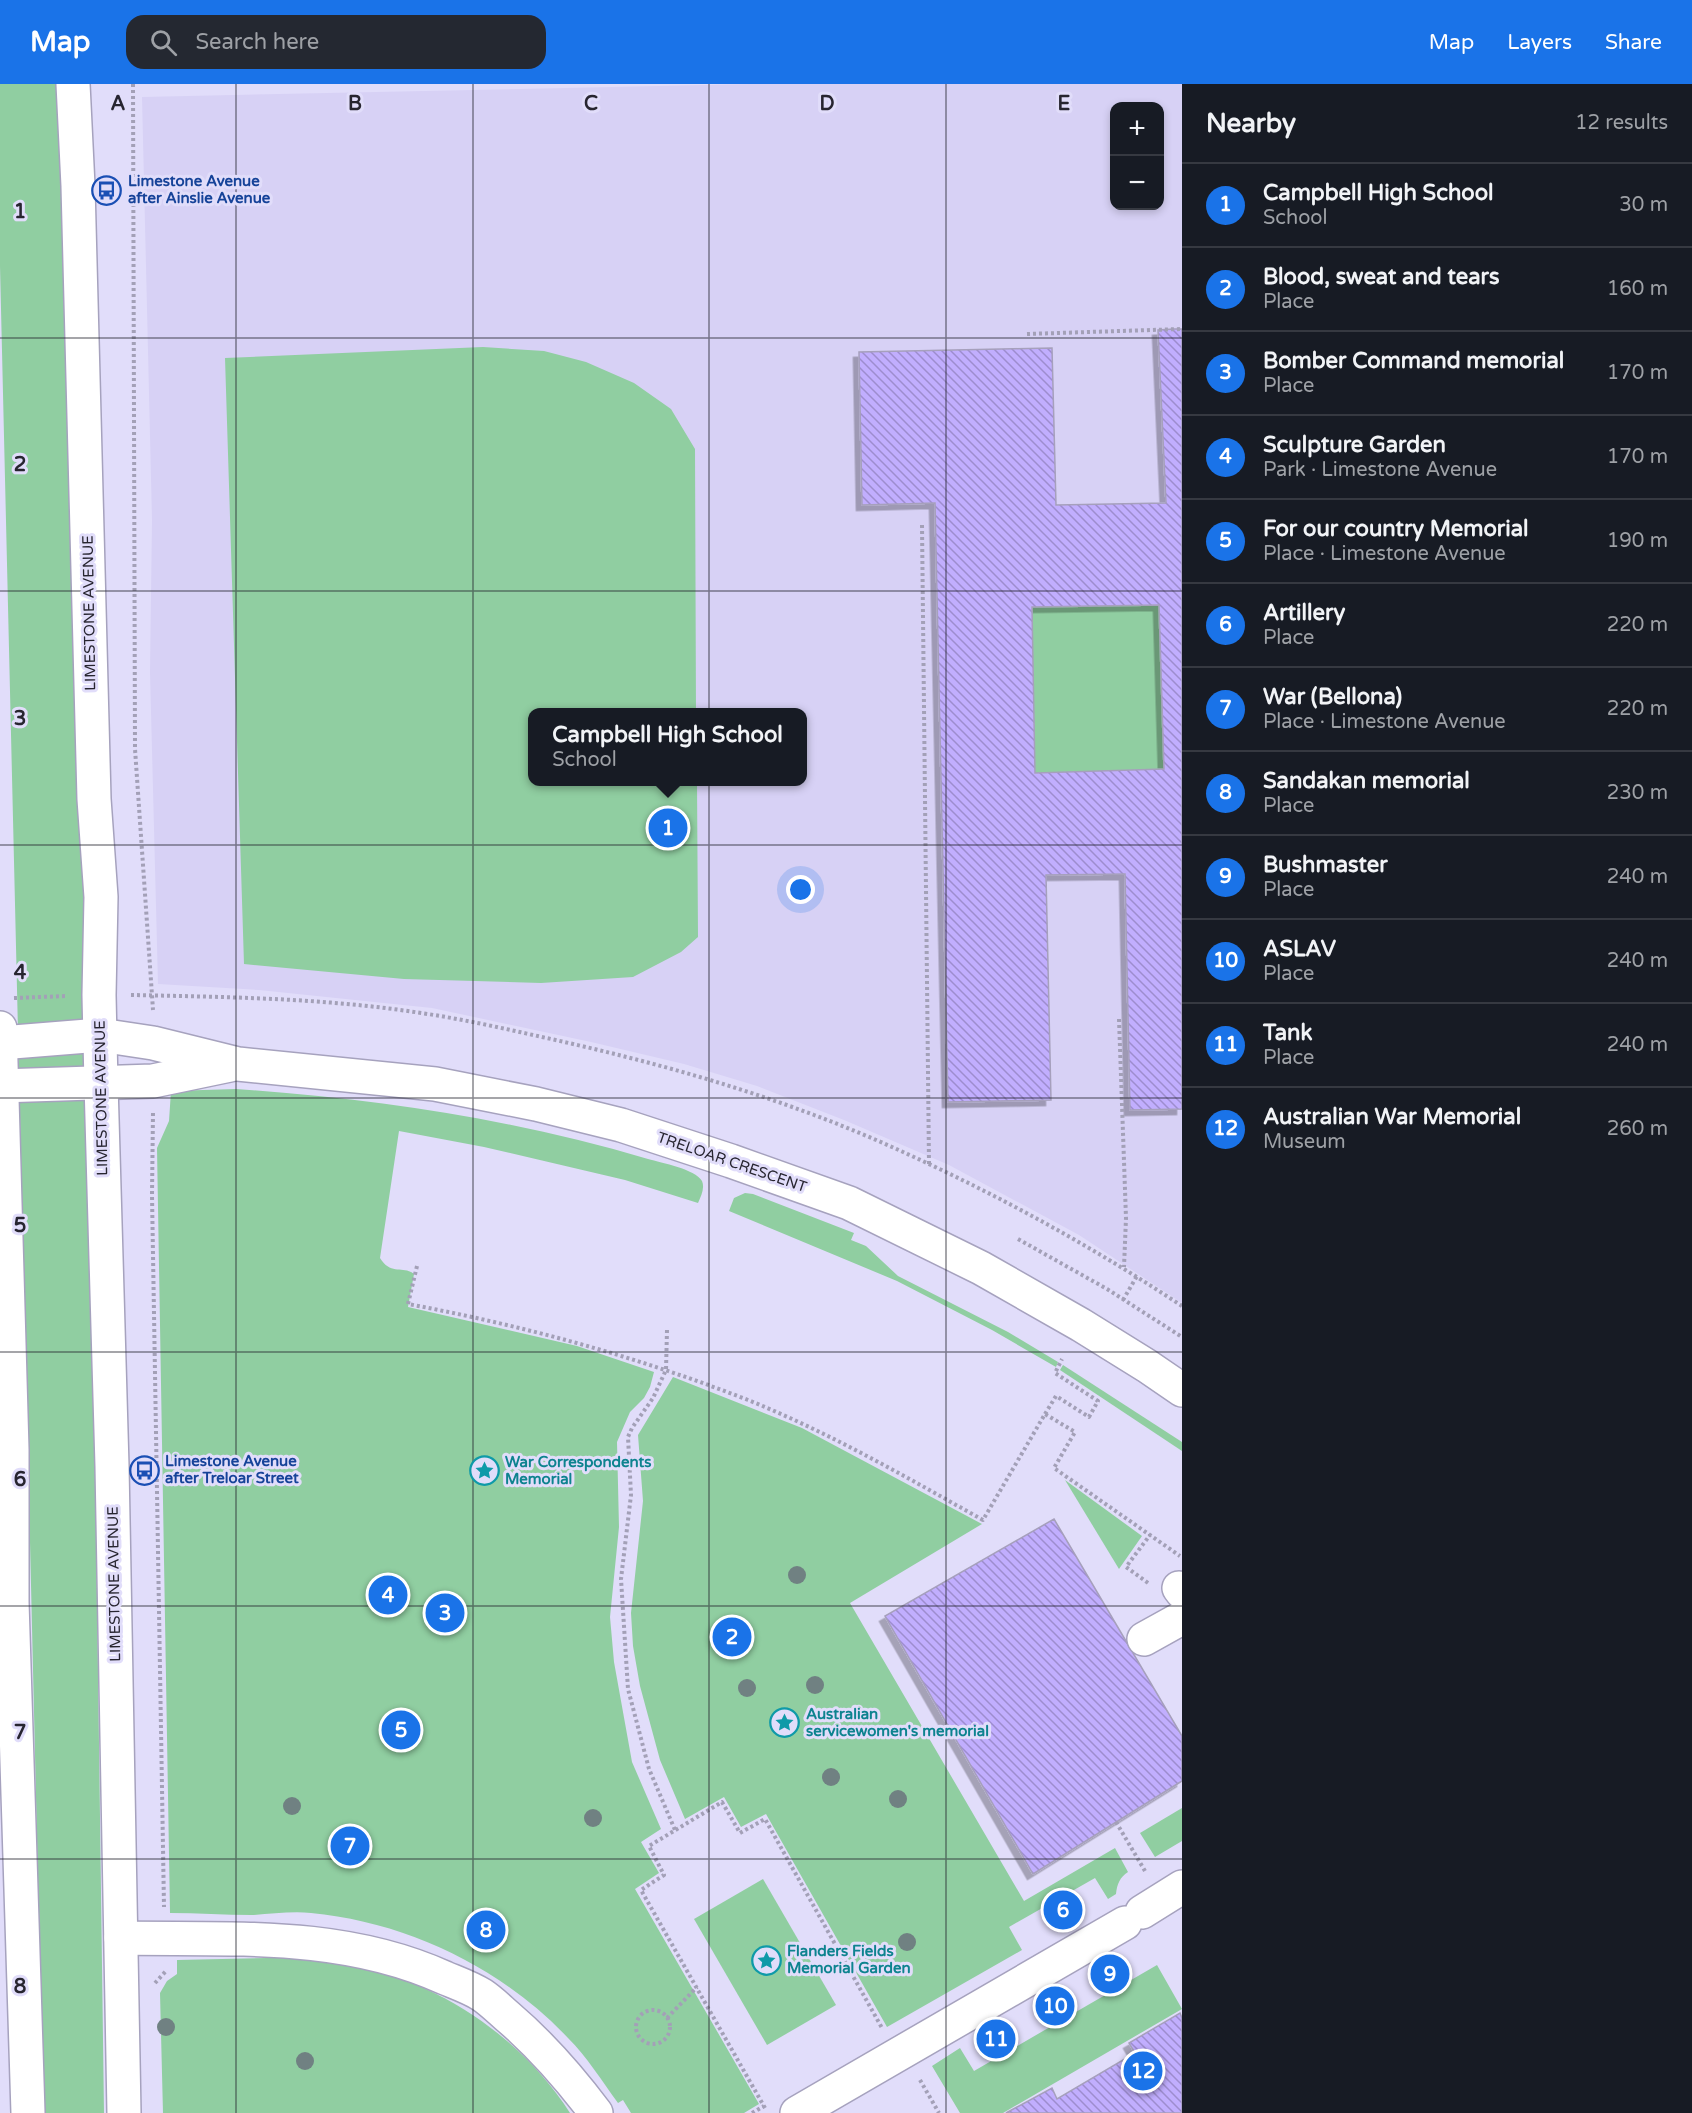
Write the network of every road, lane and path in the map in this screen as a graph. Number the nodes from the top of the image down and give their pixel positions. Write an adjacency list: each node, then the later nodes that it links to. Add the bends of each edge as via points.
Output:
1 (73, 84): 8 (main road, LIMESTONE AVENUE, via 94,799 101,897)
2 (1182, 329): 3 (path)
3 (1027, 334)
4 (922, 525): 13 (path)
5 (153, 996): 13 (path, via 342,1004 420,1013 563,1042 708,1079 802,1110)
6 (1119, 1018): 16 (path)
7 (0, 1028): 9 (main road)
8 (100, 1035): 9 (main road, TRELOAR CRESCENT); 10 (main road, TRELOAR CRESCENT, via 153,1043); 11 (main road, LIMESTONE AVENUE)
9 (0, 1043): 12 (main road)
10 (238, 1064): 11 (main road, TRELOAR CRESCENT, via 153,1081); 24 (main road, TRELOAR CRESCENT, via 435,1084 621,1125 731,1161 849,1203 981,1268 1081,1325)
11 (101, 1083): 12 (main road, TRELOAR CRESCENT); 33 (main road, LIMESTONE AVENUE)
12 (1, 1086): 38 (main road)
13 (929, 1164): 16 (path)
14 (1018, 1239): 18 (path)
15 (417, 1266): 23 (path, via 408,1304 503,1323)
16 (1124, 1267): 17 (path)
17 (1137, 1276): 18 (path); 19 (path)
18 (1123, 1300): 21 (path)
19 (1182, 1305)
20 (667, 1330): 23 (path)
21 (1182, 1337)
22 (1062, 1359): 25 (path, via 1055,1373 1098,1401 1089,1417 1056,1396)
23 (666, 1370): 25 (path, via 813,1429 892,1468 982,1520); 30 (path, via 628,1437 631,1495 621,1579 628,1689 649,1769)
24 (1182, 1390)
25 (1045, 1414): 26 (path, via 1075,1432 1054,1468)
26 (1150, 1534): 27 (path); 27 (path, via 1126,1567)
27 (1175, 1588): 28 (main road)
28 (1144, 1640)
29 (1116, 1822): 31 (path)
30 (675, 1830): 34 (path, via 649,1846 664,1875 641,1890); 36 (path, via 722,1802 740,1833 765,1819 886,2035)
31 (1147, 1874)
32 (1182, 1887): 36 (main road)
33 (121, 1938): 39 (main road, LIMESTONE AVENUE); 40 (main road, via 297,1941 342,1946 430,1971 482,1995 527,2033 567,2074)
34 (697, 1987): 35 (path); 37 (path)
35 (667, 2018): 35 (path, via 670,2029 661,2042 645,2042 638,2036 636,2025 644,2012 659,2011)
36 (904, 2052): 43 (main road); 44 (path)
37 (764, 2106): 41 (path); 42 (path)
38 (28, 2113)
39 (124, 2113)
40 (596, 2113)
41 (752, 2113)
42 (768, 2113)
43 (797, 2113)
44 (939, 2113)

